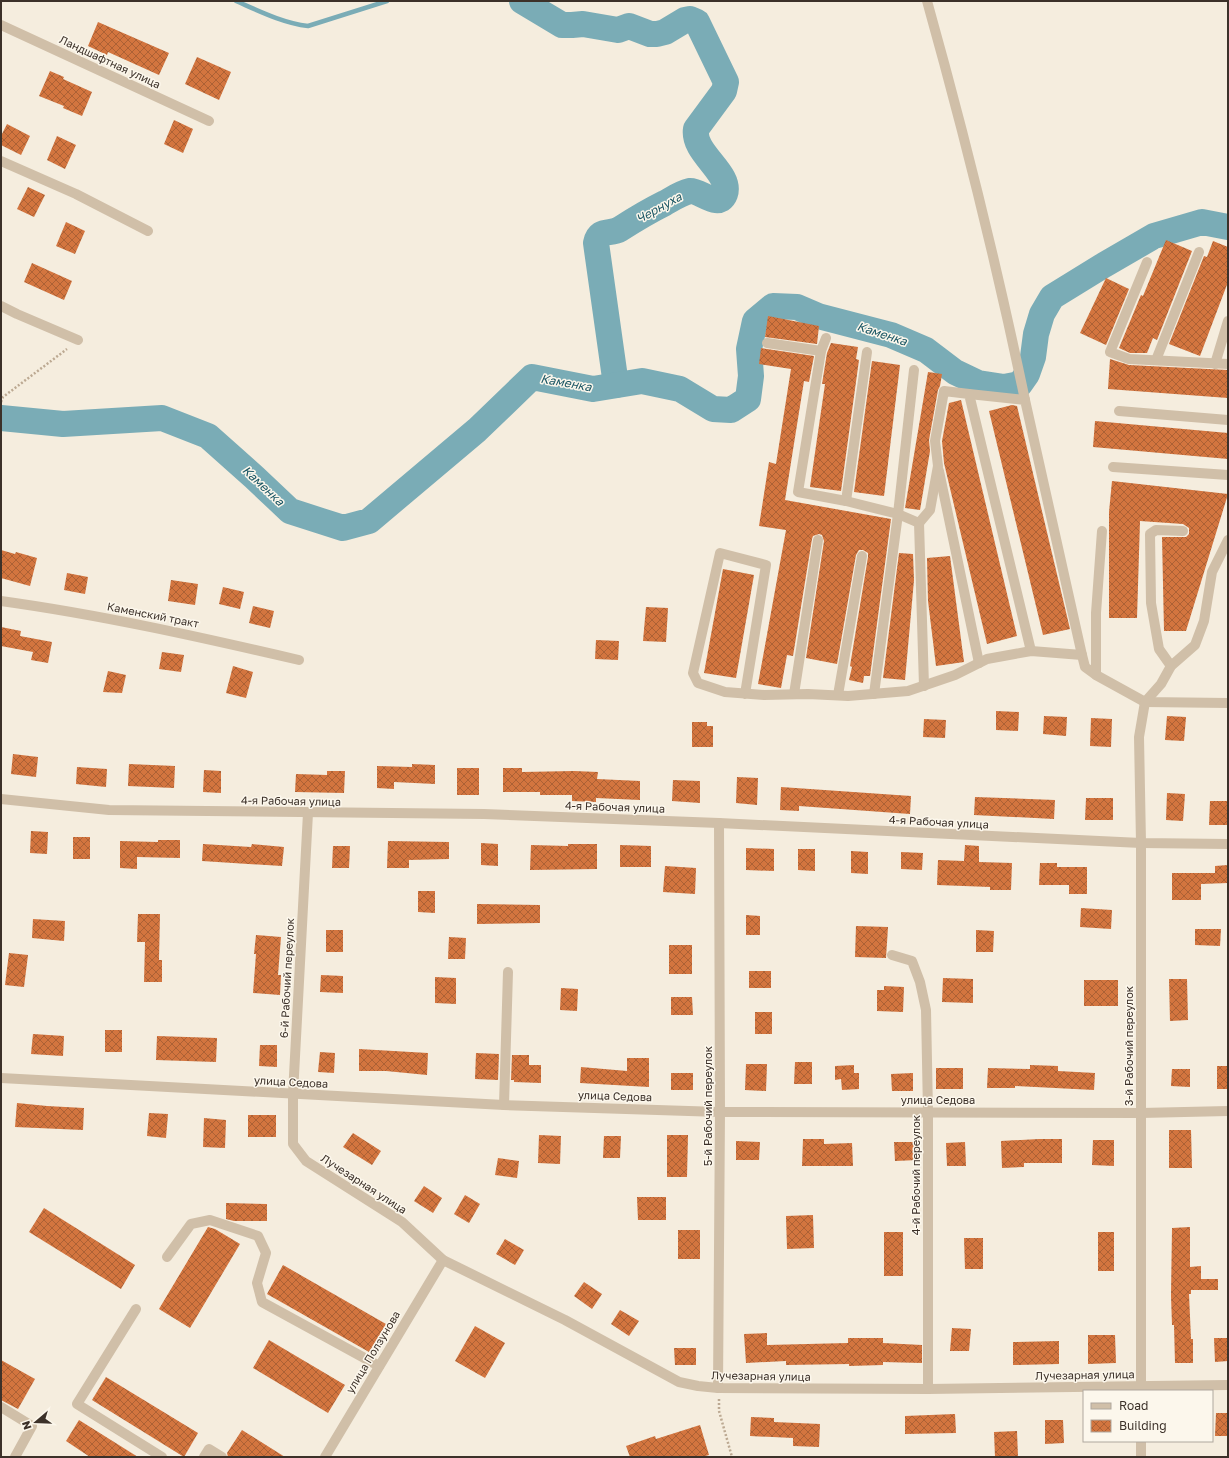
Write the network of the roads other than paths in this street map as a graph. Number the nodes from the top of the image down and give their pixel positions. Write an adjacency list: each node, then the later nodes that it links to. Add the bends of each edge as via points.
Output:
1 (927, 1): 20 (street, via 947,72)
2 (1, 25): 3 (street, Ландшафтная улица)
3 (209, 120)
4 (1, 161): 5 (street, via 76,194)
5 (148, 231)
6 (1199, 252): 15 (street)
7 (1147, 262): 15 (street, via 1110,352 1129,359)
8 (1, 306): 11 (street)
9 (1228, 321): 16 (street)
10 (826, 338): 13 (street)
11 (78, 340)
12 (767, 343): 13 (street)
13 (821, 351): 26 (street, via 798,492)
14 (867, 352): 26 (street)
15 (1156, 360): 16 (street)
16 (1215, 364): 17 (street)
17 (1228, 364)
18 (914, 370): 27 (street)
19 (969, 394): 20 (street); 23 (street, via 944,391 935,441); 35 (street)
20 (1025, 400): 36 (street)
21 (1119, 411): 22 (street)
22 (1228, 420)
23 (938, 466): 28 (street, via 930,510); 38 (street)
24 (1113, 467): 25 (street)
25 (1228, 475)
26 (846, 501): 27 (street)
27 (898, 514): 28 (street); 44 (street)
28 (919, 523): 41 (street)
29 (1102, 531): 40 (street, via 1096,613)
30 (1183, 531): 39 (street, via 1156,530 1150,534 1151,603 1160,649)
31 (818, 540): 43 (street)
32 (1228, 540): 39 (street, via 1212,572 1204,621 1195,645)
33 (862, 556): 45 (street)
34 (1, 601): 37 (street, Каменский тракт, via 54,608)
35 (1031, 651): 36 (street); 38 (street, via 987,659)
36 (1082, 655): 40 (street, via 1085,668)
37 (299, 660)
38 (979, 663): 41 (street)
39 (1171, 666): 46 (street, via 1161,684)
40 (1096, 675): 46 (street)
41 (924, 686): 44 (street, via 908,691)
42 (745, 694): 42 (street, via 725,692 698,683 693,673 720,552 766,565); 43 (street)
43 (794, 694): 45 (street)
44 (874, 694): 45 (street)
45 (838, 695)
46 (1145, 702): 47 (street); 51 (street, 3-й Рабочий переулок, via 1139,737)
47 (1228, 703)
48 (1, 799): 49 (street, 4-я Рабочая улица, via 108,810)
49 (308, 813): 50 (street, 4-я Рабочая улица, via 484,814); 56 (street, 6-й Рабочий переулок)
50 (719, 823): 51 (street, 4-я Рабочая улица); 59 (street, 5-й Рабочий переулок)
51 (1141, 843): 52 (street, 4-я Рабочая улица); 61 (street, 3-й Рабочий переулок)
52 (1228, 844)
53 (892, 955): 60 (street, 4-й Рабочий переулок, via 912,961 920,982 926,1010)
54 (508, 972): 57 (street)
55 (1, 1078): 56 (street, улица Седова)
56 (293, 1094): 57 (street, улица Седова); 62 (street, 6-й Рабочий переулок)
57 (504, 1105): 59 (street, улица Седова)
58 (1228, 1111): 61 (street, улица Седова)
59 (720, 1112): 60 (street, улица Седова); 68 (street, 5-й Рабочий переулок)
60 (928, 1112): 61 (street, улица Седова); 70 (street, 4-й Рабочий переулок)
61 (1141, 1113): 69 (street, 3-й Рабочий переулок)
62 (293, 1144): 64 (street, Лучезарная улица, via 306,1161 402,1222)
63 (167, 1257): 66 (street, via 191,1224 210,1220 258,1236 266,1253 257,1283 262,1302)
64 (443, 1260): 66 (street, улица Ползунова); 68 (street, Лучезарная улица, via 565,1320 679,1382)
65 (136, 1308): 74 (street, via 77,1404)
66 (379, 1366): 77 (street, улица Ползунова)
67 (1228, 1385): 69 (street, Лучезарная улица)
68 (718, 1388): 70 (street, Лучезарная улица)
69 (1141, 1388): 70 (street, Лучезарная улица)
70 (928, 1389)
71 (1, 1407): 73 (street, via 32,1426)
72 (1141, 1442): 78 (street)
73 (15, 1457)
74 (162, 1457)
75 (204, 1457): 76 (street, via 209,1449)
76 (222, 1457)
77 (325, 1457)
78 (1141, 1457)

